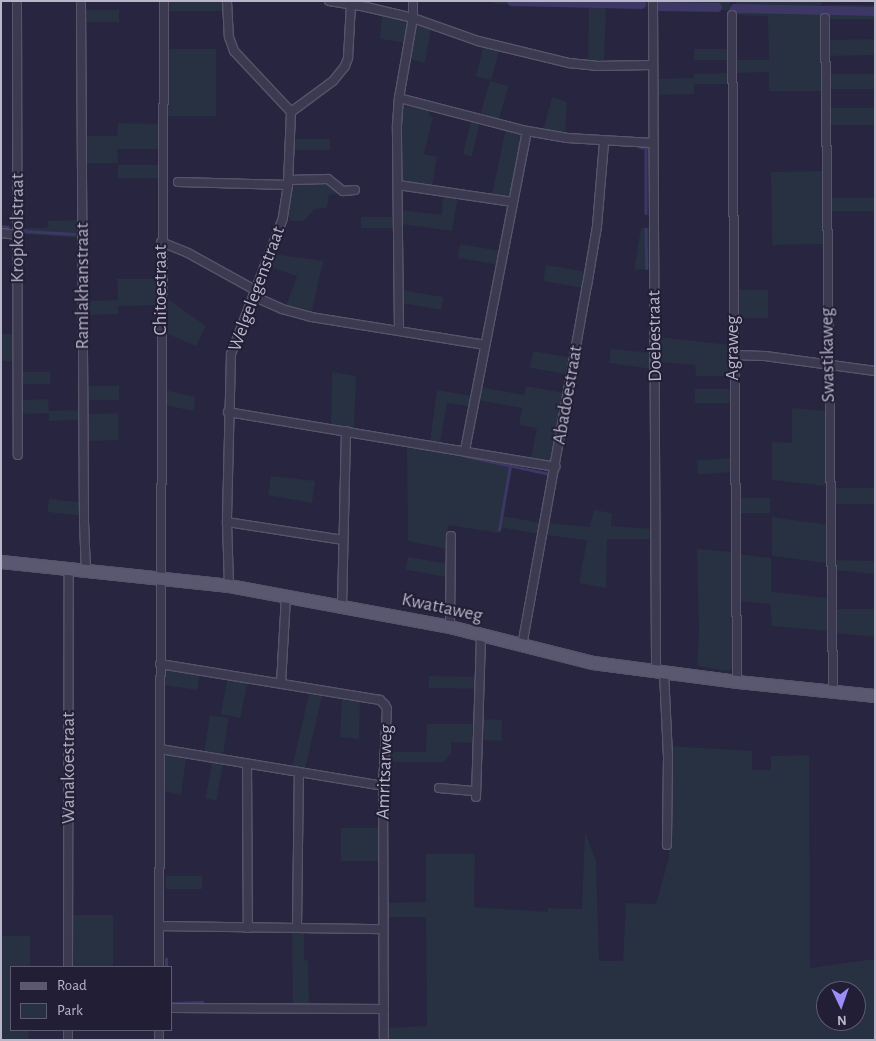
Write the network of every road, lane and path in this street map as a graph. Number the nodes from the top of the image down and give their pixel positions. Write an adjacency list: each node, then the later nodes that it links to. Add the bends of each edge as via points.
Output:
1 (17, 1): 25 (street, Kropkoolstraat)
2 (81, 1): 43 (street, Ramlakhanstraat)
3 (164, 1): 26 (street, Chitoestraat)
4 (227, 1): 15 (street, via 229,37 234,51)
5 (329, 1): 9 (street)
6 (413, 1): 11 (street)
7 (653, 1): 13 (street, Doebestraat)
8 (366, 4): 9 (street); 11 (street)
9 (350, 5): 15 (street, via 345,66 333,81)
10 (732, 15): 30 (street, Agraweg)
11 (413, 18): 13 (street, via 478,41 569,63); 14 (street)
12 (824, 18): 31 (street, Swastikaweg)
13 (653, 65): 18 (street, Doebestraat)
14 (399, 98): 16 (street); 21 (street)
15 (292, 112): 20 (street, Welgelegenstraat)
16 (527, 131): 17 (street); 23 (street)
17 (604, 142): 18 (street); 37 (street, Abadoestraat, via 597,226)
18 (653, 143): 52 (street, Doebestraat)
19 (178, 182): 20 (street)
20 (288, 182): 22 (street, via 328,179 344,190); 27 (street, Welgelegenstraat, via 283,218)
21 (398, 185): 23 (street); 28 (street)
22 (355, 190)
23 (513, 202): 29 (street)
24 (1, 233): 25 (street)
25 (18, 235): 36 (street, Kropkoolstraat)
26 (161, 242): 27 (street, via 188,253); 44 (street, Chitoestraat)
27 (254, 293): 28 (street, via 282,309); 33 (street, Welgelegenstraat, via 231,354)
28 (399, 330): 29 (street)
29 (485, 345): 35 (street)
30 (733, 355): 31 (street, via 765,356); 53 (street, Agraweg)
31 (828, 366): 32 (street); 55 (street, Swastikaweg)
32 (875, 371)
33 (228, 412): 34 (street); 38 (street, Welgelegenstraat)
34 (346, 431): 35 (street); 40 (street)
35 (465, 450): 37 (street)
36 (18, 455)
37 (555, 467): 50 (street, Abadoestraat)
38 (227, 522): 40 (street); 45 (street, Welgelegenstraat)
39 (451, 536): 48 (street)
40 (343, 540): 47 (street)
41 (1, 562): 42 (main road, Kwattaweg)
42 (69, 569): 43 (main road, Kwattaweg); 67 (street, Wanakoestraat)
43 (86, 572): 44 (main road, Kwattaweg)
44 (161, 579): 45 (main road, Kwattaweg); 51 (street, Chitoestraat)
45 (230, 586): 46 (main road, Kwattaweg)
46 (286, 595): 47 (main road, Kwattaweg); 54 (street)
47 (342, 607): 48 (main road, Kwattaweg)
48 (450, 627): 49 (main road, Kwattaweg)
49 (481, 634): 50 (main road, Kwattaweg); 61 (street, via 476,794)
50 (522, 646): 52 (main road, Kwattaweg, via 593,662)
51 (160, 664): 54 (street, Amritsarweg); 57 (street, Chitoestraat)
52 (660, 672): 53 (main road, Kwattaweg); 62 (street, Doebestraat, via 668,757)
53 (737, 682): 55 (main road, Kwattaweg)
54 (281, 683): 60 (street, Amritsarweg, via 380,700 385,705)
55 (833, 691): 56 (main road, Kwattaweg)
56 (875, 696)
57 (160, 749): 58 (street); 63 (street, Chitoestraat)
58 (247, 764): 59 (street); 64 (street)
59 (298, 773): 60 (street); 65 (street)
60 (383, 786): 66 (street, Amritsarweg)
61 (439, 788)
62 (667, 845)
63 (160, 926): 64 (street); 68 (street, Chitoestraat)
64 (248, 928): 65 (street)
65 (296, 928): 66 (street)
66 (383, 929): 70 (street, Amritsarweg)
67 (68, 966)
68 (160, 966)
69 (172, 1008): 70 (street)
70 (384, 1009): 71 (street, Amritsarweg)
71 (384, 1040)

